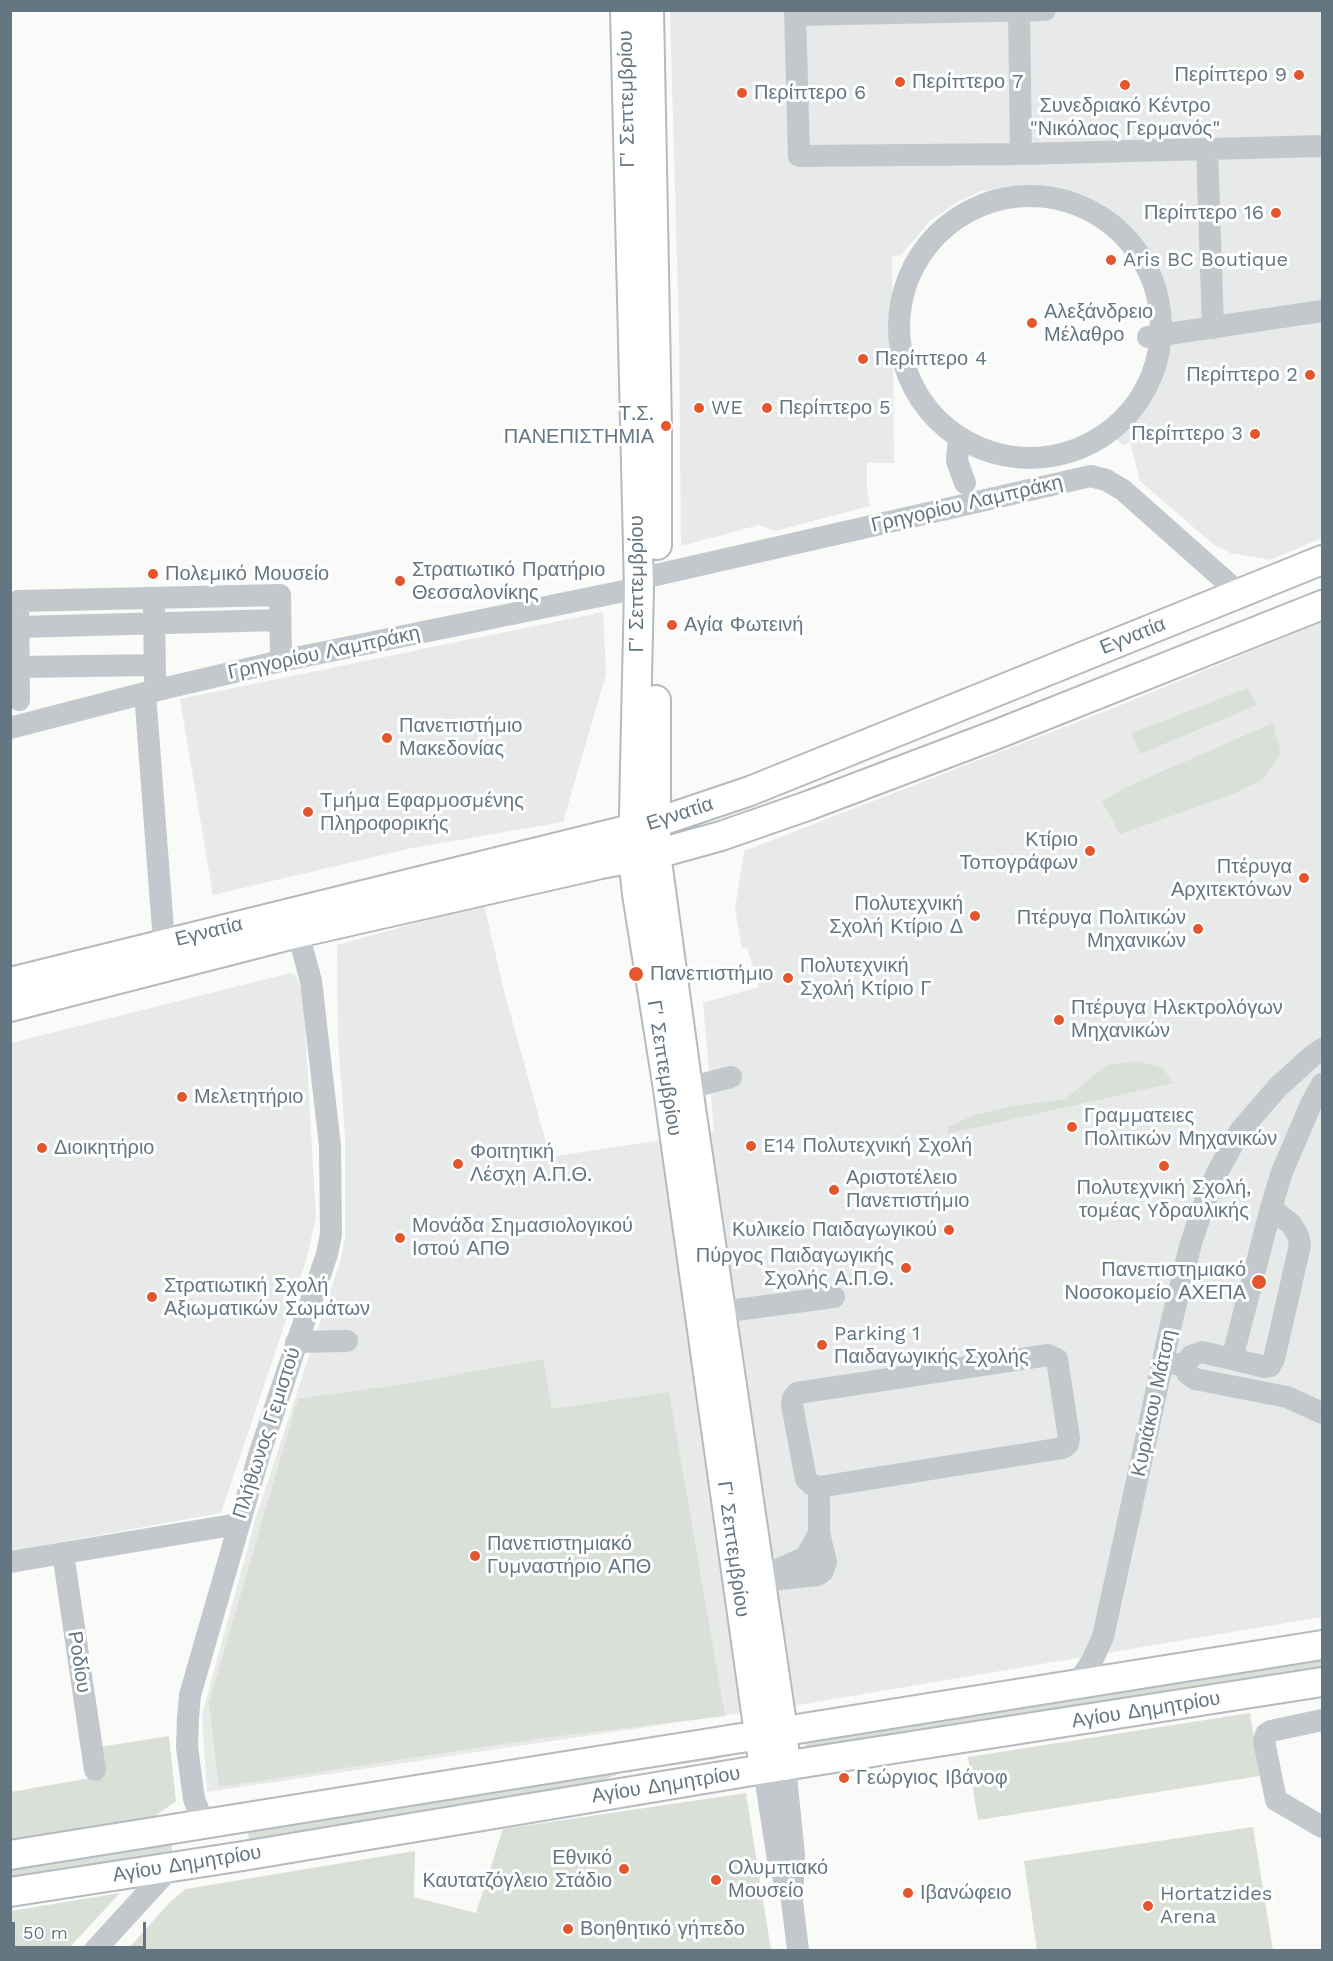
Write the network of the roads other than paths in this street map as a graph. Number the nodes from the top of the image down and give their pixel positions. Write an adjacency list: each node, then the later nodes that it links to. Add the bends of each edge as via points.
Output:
1 (625, 10): 9 (main road, Γ' Σεπτεμβρίου)
2 (649, 10): 9 (main road, Γ' Σεπτεμβρίου)
3 (1044, 10): 4 (street)
4 (1019, 11): 5 (street); 8 (street)
5 (795, 13): 8 (street, via 799,156)
6 (1323, 146): 7 (street)
7 (1207, 149): 8 (street); 11 (street)
8 (1021, 154)
9 (642, 257): 16 (main road, Γ' Σεπτεμβρίου, via 657,428)
10 (1323, 311): 11 (street)
11 (1213, 328): 12 (street)
12 (1154, 337): 13 (street, via 1154,367 1140,398 1118,424 1090,443 1058,455 1026,458 990,452); 13 (street, via 1158,300 1146,268 1132,245 1101,217 1077,205 1037,196 1003,199 971,210 928,244 911,274 900,320 903,361 913,386 937,420)
13 (958, 437): 14 (street, via 957,461)
14 (965, 483)
15 (1323, 560): 17 (main road, Εγνατία)
16 (648, 581): 17 (street, Γρηγορίου Λαμπράκη, via 1091,476 1123,490); 23 (street, Γρηγορίου Λαμπράκη); 28 (main road, Γ' Σεπτεμβρίου)
17 (1239, 593): 28 (main road, Εγνατία, via 750,791)
18 (153, 598): 20 (street, via 280,595); 21 (street); 22 (street, via 18,601)
19 (1323, 605): 29 (main road, Εγνατία, via 810,805 721,836)
20 (280, 620): 21 (street); 23 (street)
21 (154, 623): 22 (street); 25 (street)
22 (18, 627): 24 (street)
23 (281, 661): 25 (street, Γρηγορίου Λαμπράκη)
24 (19, 667): 25 (street); 26 (street)
25 (152, 679): 27 (street, Γρηγορίου Λαμπράκη); 31 (street)
26 (19, 700)
27 (10, 728)
28 (645, 826): 29 (main road, Γ' Σεπτεμβρίου); 31 (main road, Εγνατία)
29 (645, 856): 30 (main road, Εγνατία); 37 (main road, Γ' Σεπτεμβρίου); 55 (main road, Γ' Σεπτεμβρίου, via 637,894)
30 (298, 933): 33 (main road, Εγνατία); 42 (street, Πλήθωνος Γεμιστού, via 314,1005 330,1146 332,1223 327,1254)
31 (164, 943): 32 (main road, Εγνατία)
32 (10, 982)
33 (10, 1007)
34 (1323, 1049): 44 (street, Κυριάκου Μάτση, via 1261,1105 1240,1131 1217,1173 1191,1243)
35 (731, 1077): 37 (street)
36 (1323, 1084): 38 (street, via 1297,1135)
37 (688, 1088): 40 (main road, Γ' Σεπτεμβρίου)
38 (1271, 1208): 43 (street); 43 (street, via 1292,1225 1300,1245 1274,1359 1265,1367)
39 (834, 1297): 40 (street)
40 (721, 1312): 50 (main road, Γ' Σεπτεμβρίου)
41 (347, 1341): 42 (street)
42 (296, 1342): 47 (street, Πλήθωνος Γεμιστού)
43 (1232, 1359): 44 (street, via 1200,1352)
44 (1174, 1364): 45 (street, via 1195,1379 1287,1397); 53 (street, Κυριάκου Μάτση, via 1103,1637)
45 (1323, 1413)
46 (819, 1486): 46 (street, via 812,1485 802,1469 792,1405 797,1393 1048,1355 1057,1359 1070,1438 1063,1448); 50 (street, via 824,1570 818,1575)
47 (238, 1524): 48 (street); 58 (street, Πλήθωνος Γεμιστού, via 188,1709 191,1779)
48 (63, 1553): 49 (street); 57 (street, Ροδίου)
49 (10, 1562)
50 (765, 1577): 55 (main road, Γ' Σεπτεμβρίου)
51 (1323, 1645): 53 (main road, Αγίου Δημητρίου)
52 (1323, 1682): 56 (main road, Αγίου Δημητρίου)
53 (1076, 1685): 55 (main road, Αγίου Δημητρίου)
54 (1323, 1720): 59 (street, via 1271,1731 1264,1741 1276,1800)
55 (771, 1733): 56 (main road, Γ' Σεπτεμβρίου); 58 (main road, Αγίου Δημητρίου)
56 (774, 1768): 61 (main road, Αγίου Δημητρίου); 65 (street, Γ' Σεπτεμβρίου, via 778,1860 792,1901)
57 (95, 1770)
58 (204, 1824): 60 (main road, Αγίου Δημητρίου); 61 (main road, via 217,1842)
59 (1323, 1827)
60 (10, 1855)
61 (243, 1856): 62 (main road, Αγίου Δημητρίου)
62 (171, 1867): 63 (main road, Αγίου Δημητρίου); 64 (street)
63 (10, 1892)
64 (95, 1950)
65 (798, 1950)

